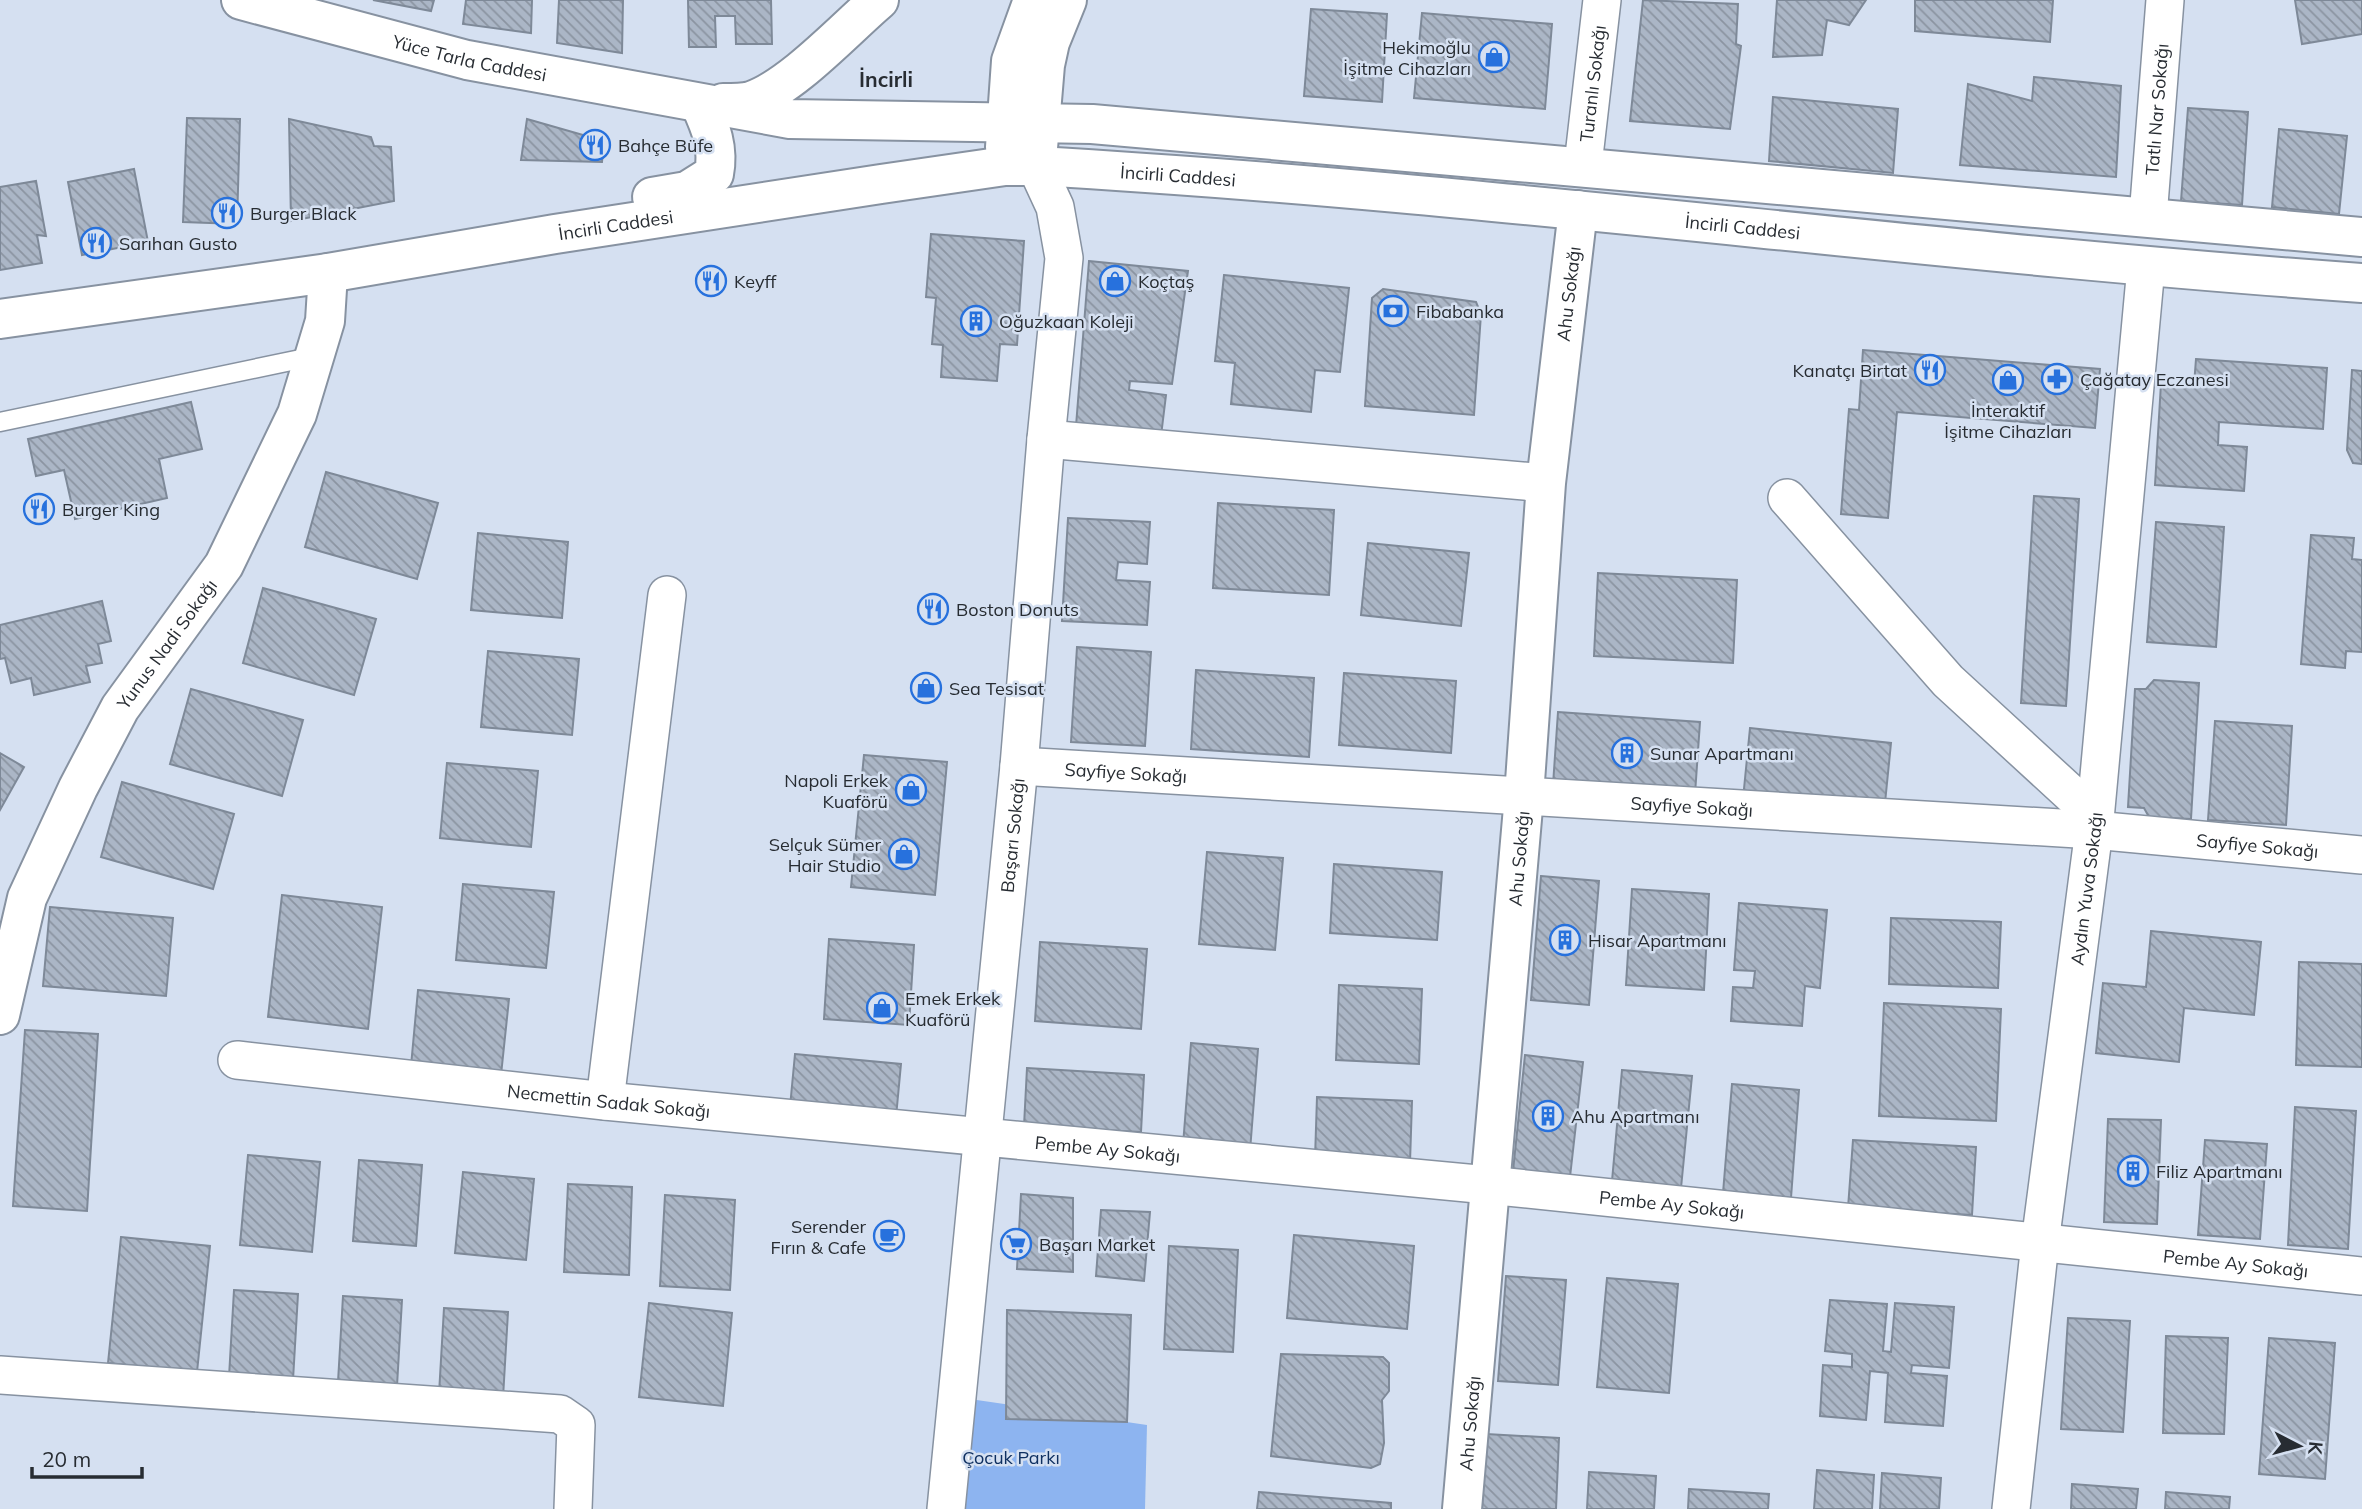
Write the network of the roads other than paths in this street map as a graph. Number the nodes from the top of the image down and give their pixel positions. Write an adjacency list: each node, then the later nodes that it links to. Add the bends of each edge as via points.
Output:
1 (241, 0): 7 (main road, Yüce Tarla Caddesi, via 467,60)
2 (878, 0): 7 (main road, via 766,94 748,102)
3 (1033, 0): 8 (main road, via 1011,61)
4 (1068, 0): 8 (main road)
5 (1602, 0): 9 (street, Turanlı Sokağı)
6 (2165, 0): 12 (street, Tatlı Nar Sokağı)
7 (700, 104): 8 (main road, via 790,119); 13 (main road, via 718,155 714,174 687,191 648,198)
8 (1023, 121): 9 (main road); 10 (main road)
9 (1583, 165): 11 (main road, Ahu Sokağı); 12 (main road)
10 (1021, 166): 11 (main road, İncirli Caddesi); 13 (main road, İncirli Caddesi); 21 (street, Başarı Sokağı, via 1055,207 1064,258)
11 (1578, 210): 15 (main road, İncirli Caddesi); 22 (main road, Ahu Sokağı)
12 (2148, 217): 14 (main road)
13 (555, 234): 16 (main road, İncirli Caddesi)
14 (2362, 237)
15 (2146, 267): 17 (main road, İncirli Caddesi); 27 (street, Aydın Yuva Sokağı)
16 (328, 273): 18 (main road, İncirli Caddesi); 19 (main road, Yunus Nadi Sokağı, via 325,321)
17 (2362, 283)
18 (0, 319)
19 (315, 356): 20 (lane); 29 (main road, Yunus Nadi Sokağı, via 297,414 224,565 120,708 78,788 27,898)
20 (0, 422)
21 (1046, 439): 22 (street); 25 (street, Başarı Sokağı)
22 (1546, 483): 26 (main road, Ahu Sokağı)
23 (1787, 498): 27 (street, via 1948,681 2063,783)
24 (667, 595): 31 (street)
25 (1019, 766): 26 (street, Sayfiye Sokağı); 32 (street, Başarı Sokağı)
26 (1524, 796): 27 (street, Sayfiye Sokağı); 33 (main road, Ahu Sokağı)
27 (2095, 823): 28 (street, Sayfiye Sokağı); 34 (street, Aydın Yuva Sokağı)
28 (2362, 855)
29 (0, 1015)
30 (237, 1060): 31 (street, Necmettin Sadak Sokağı)
31 (605, 1101): 32 (street, Necmettin Sadak Sokağı)
32 (981, 1139): 33 (street, Pembe Ay Sokağı); 38 (street, Başarı Sokağı)
33 (1488, 1185): 34 (street, Pembe Ay Sokağı); 39 (main road, Ahu Sokağı)
34 (2040, 1243): 35 (street, Pembe Ay Sokağı); 40 (street, Aydın Yuva Sokağı)
35 (2362, 1276)
36 (0, 1375): 37 (street, via 560,1414 576,1425)
37 (573, 1509)
38 (946, 1509)
39 (1462, 1509)
40 (2011, 1509)

